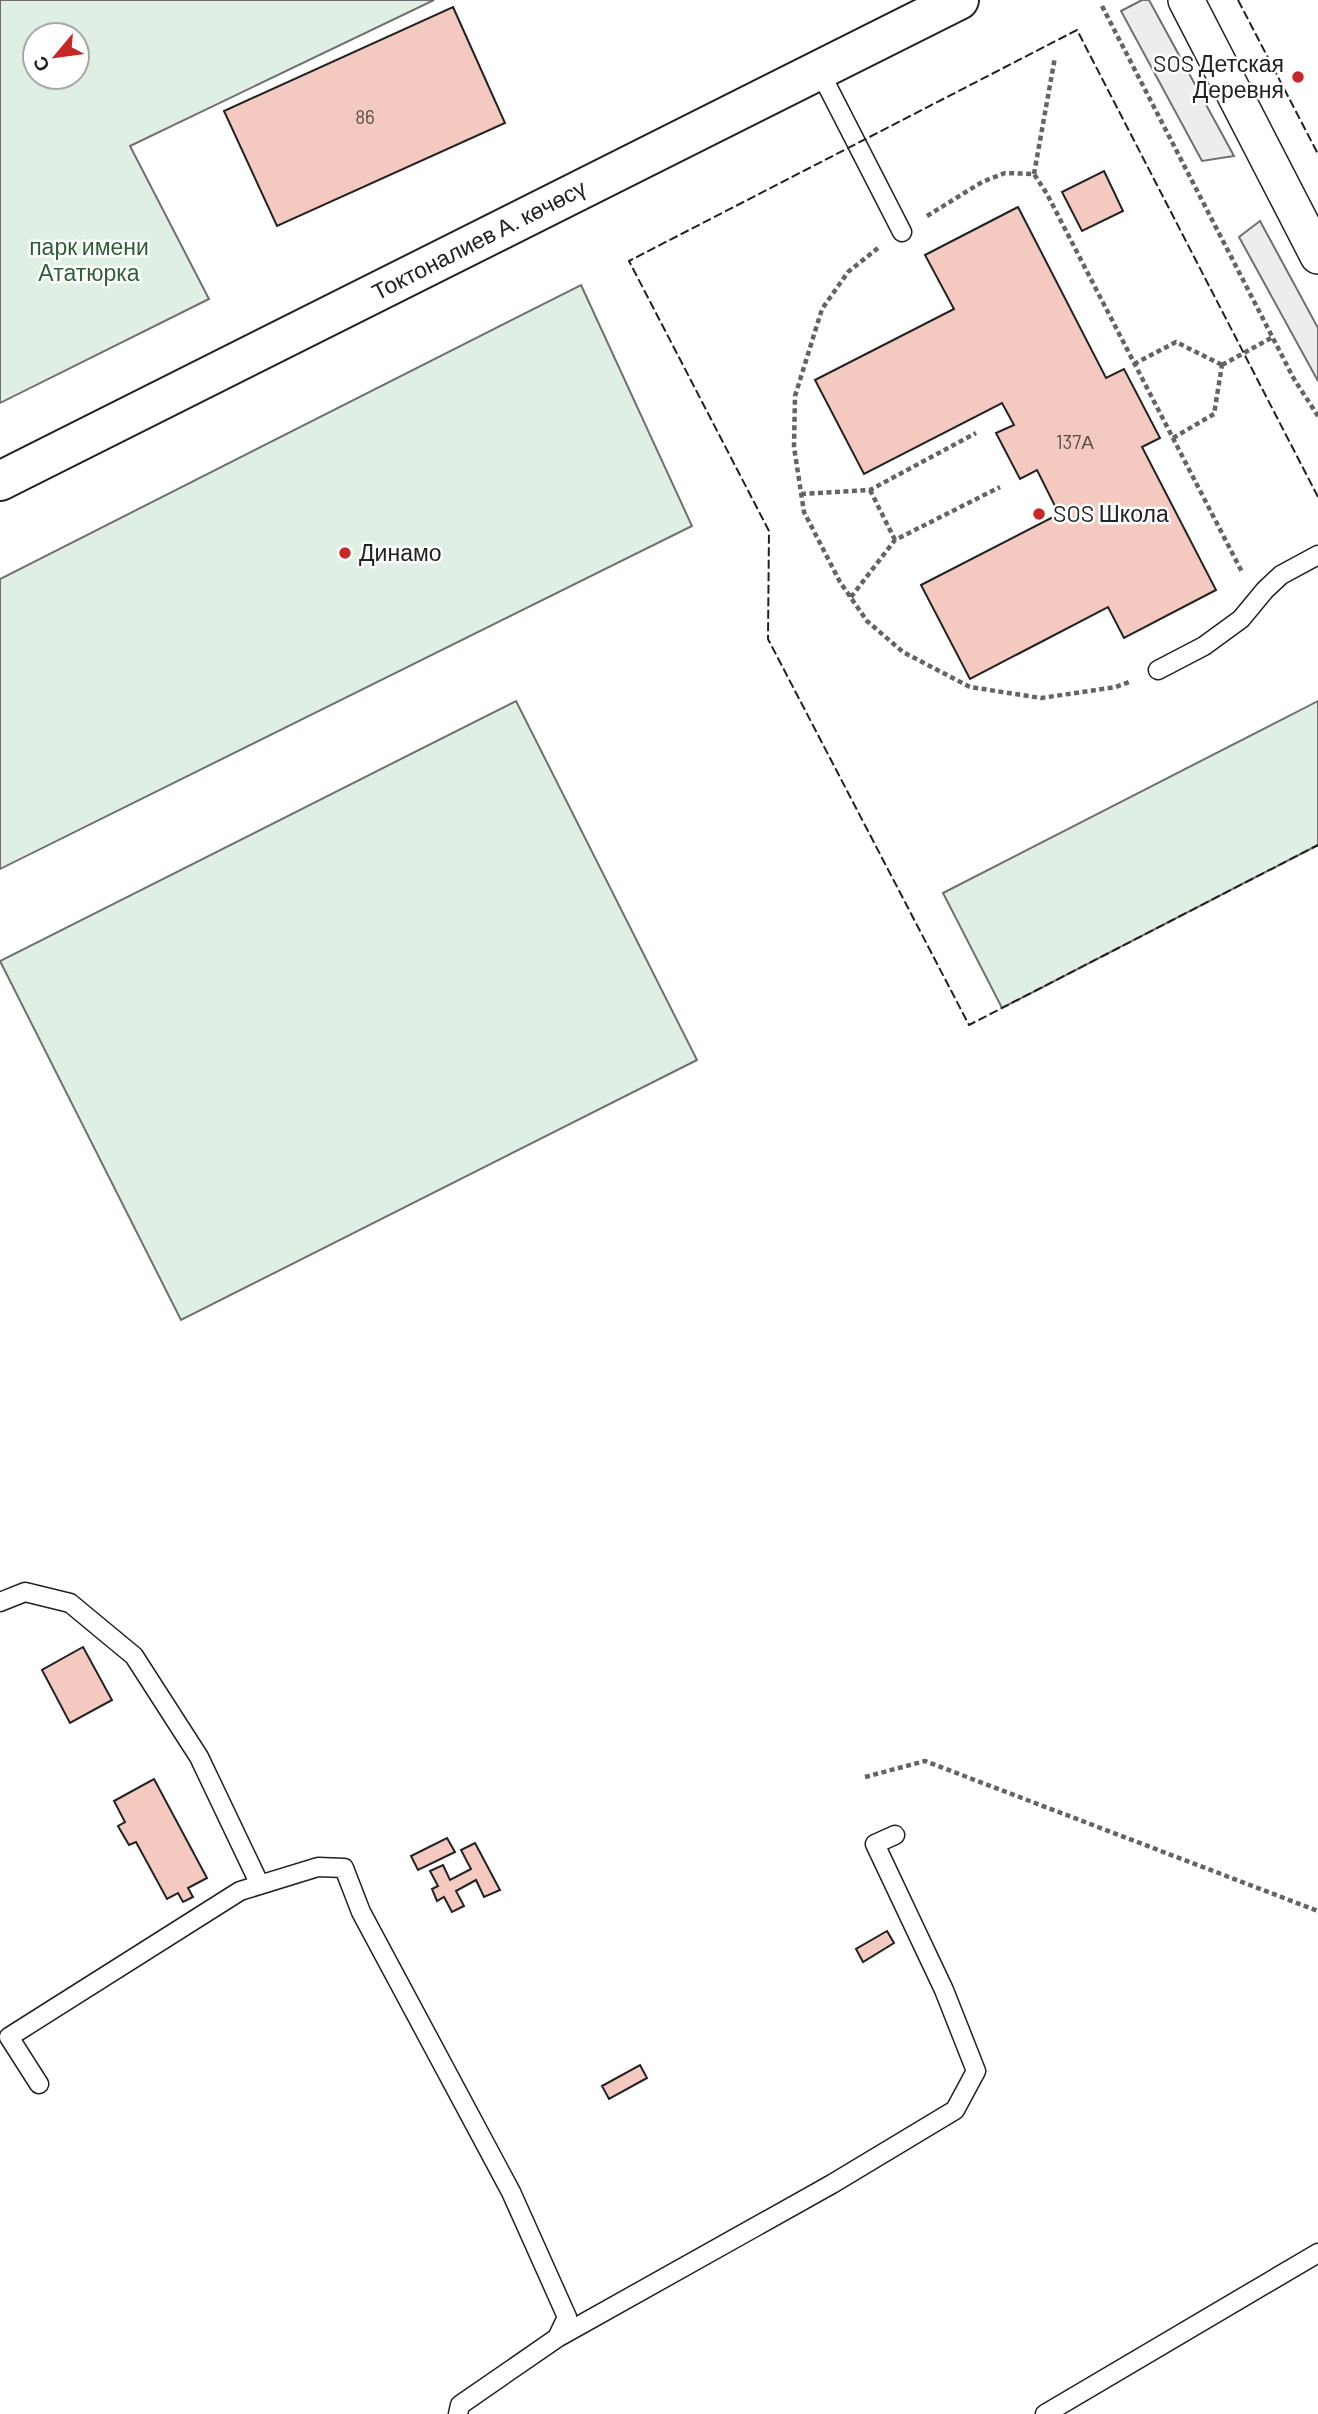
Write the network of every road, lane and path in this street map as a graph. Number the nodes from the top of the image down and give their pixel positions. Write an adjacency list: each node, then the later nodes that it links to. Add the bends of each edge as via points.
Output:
1 (959, 0): 5 (main road, Токтоналиев А. көчөсү)
2 (1186, 0): 8 (street)
3 (1102, 6): 9 (path)
4 (1055, 57): 6 (path)
5 (818, 70): 7 (lane); 15 (main road, Токтоналиев А. көчөсү)
6 (1034, 174): 7 (path, via 1005,173 982,182); 10 (path)
7 (902, 232): 18 (path, via 848,272 822,309 795,396 794,447)
8 (1318, 256)
9 (1273, 337): 11 (path); 12 (path)
10 (1134, 364): 11 (path, via 1176,342); 14 (path)
11 (1222, 365): 14 (path, via 1214,414)
12 (1318, 416)
13 (976, 433): 17 (path)
14 (1173, 438): 22 (path)
15 (0, 481)
16 (1000, 487): 19 (path)
17 (870, 490): 18 (path); 19 (path)
18 (801, 494): 21 (path, via 804,512)
19 (895, 540): 21 (path)
20 (1318, 555): 22 (lane, via 1281,575)
21 (851, 597): 23 (path, via 867,621 903,652 970,687 1041,698 1116,687)
22 (1256, 600): 23 (lane, via 1241,619 1204,646)
23 (1158, 670)
24 (0, 1602): 27 (lane, via 24,1592 70,1602 134,1656 199,1757)
25 (865, 1777): 28 (path, via 925,1761)
26 (895, 1835): 31 (lane, via 875,1844 944,1990 976,2071 956,2110)
27 (260, 1885): 29 (lane, via 240,1891 9,2037); 31 (lane, via 318,1867 345,1868 361,1912 516,2203 567,2317)
28 (1318, 1911)
29 (38, 2084)
30 (1318, 2253): 33 (lane)
31 (557, 2338): 32 (lane, via 460,2405)
32 (458, 2414)
33 (1045, 2414)

